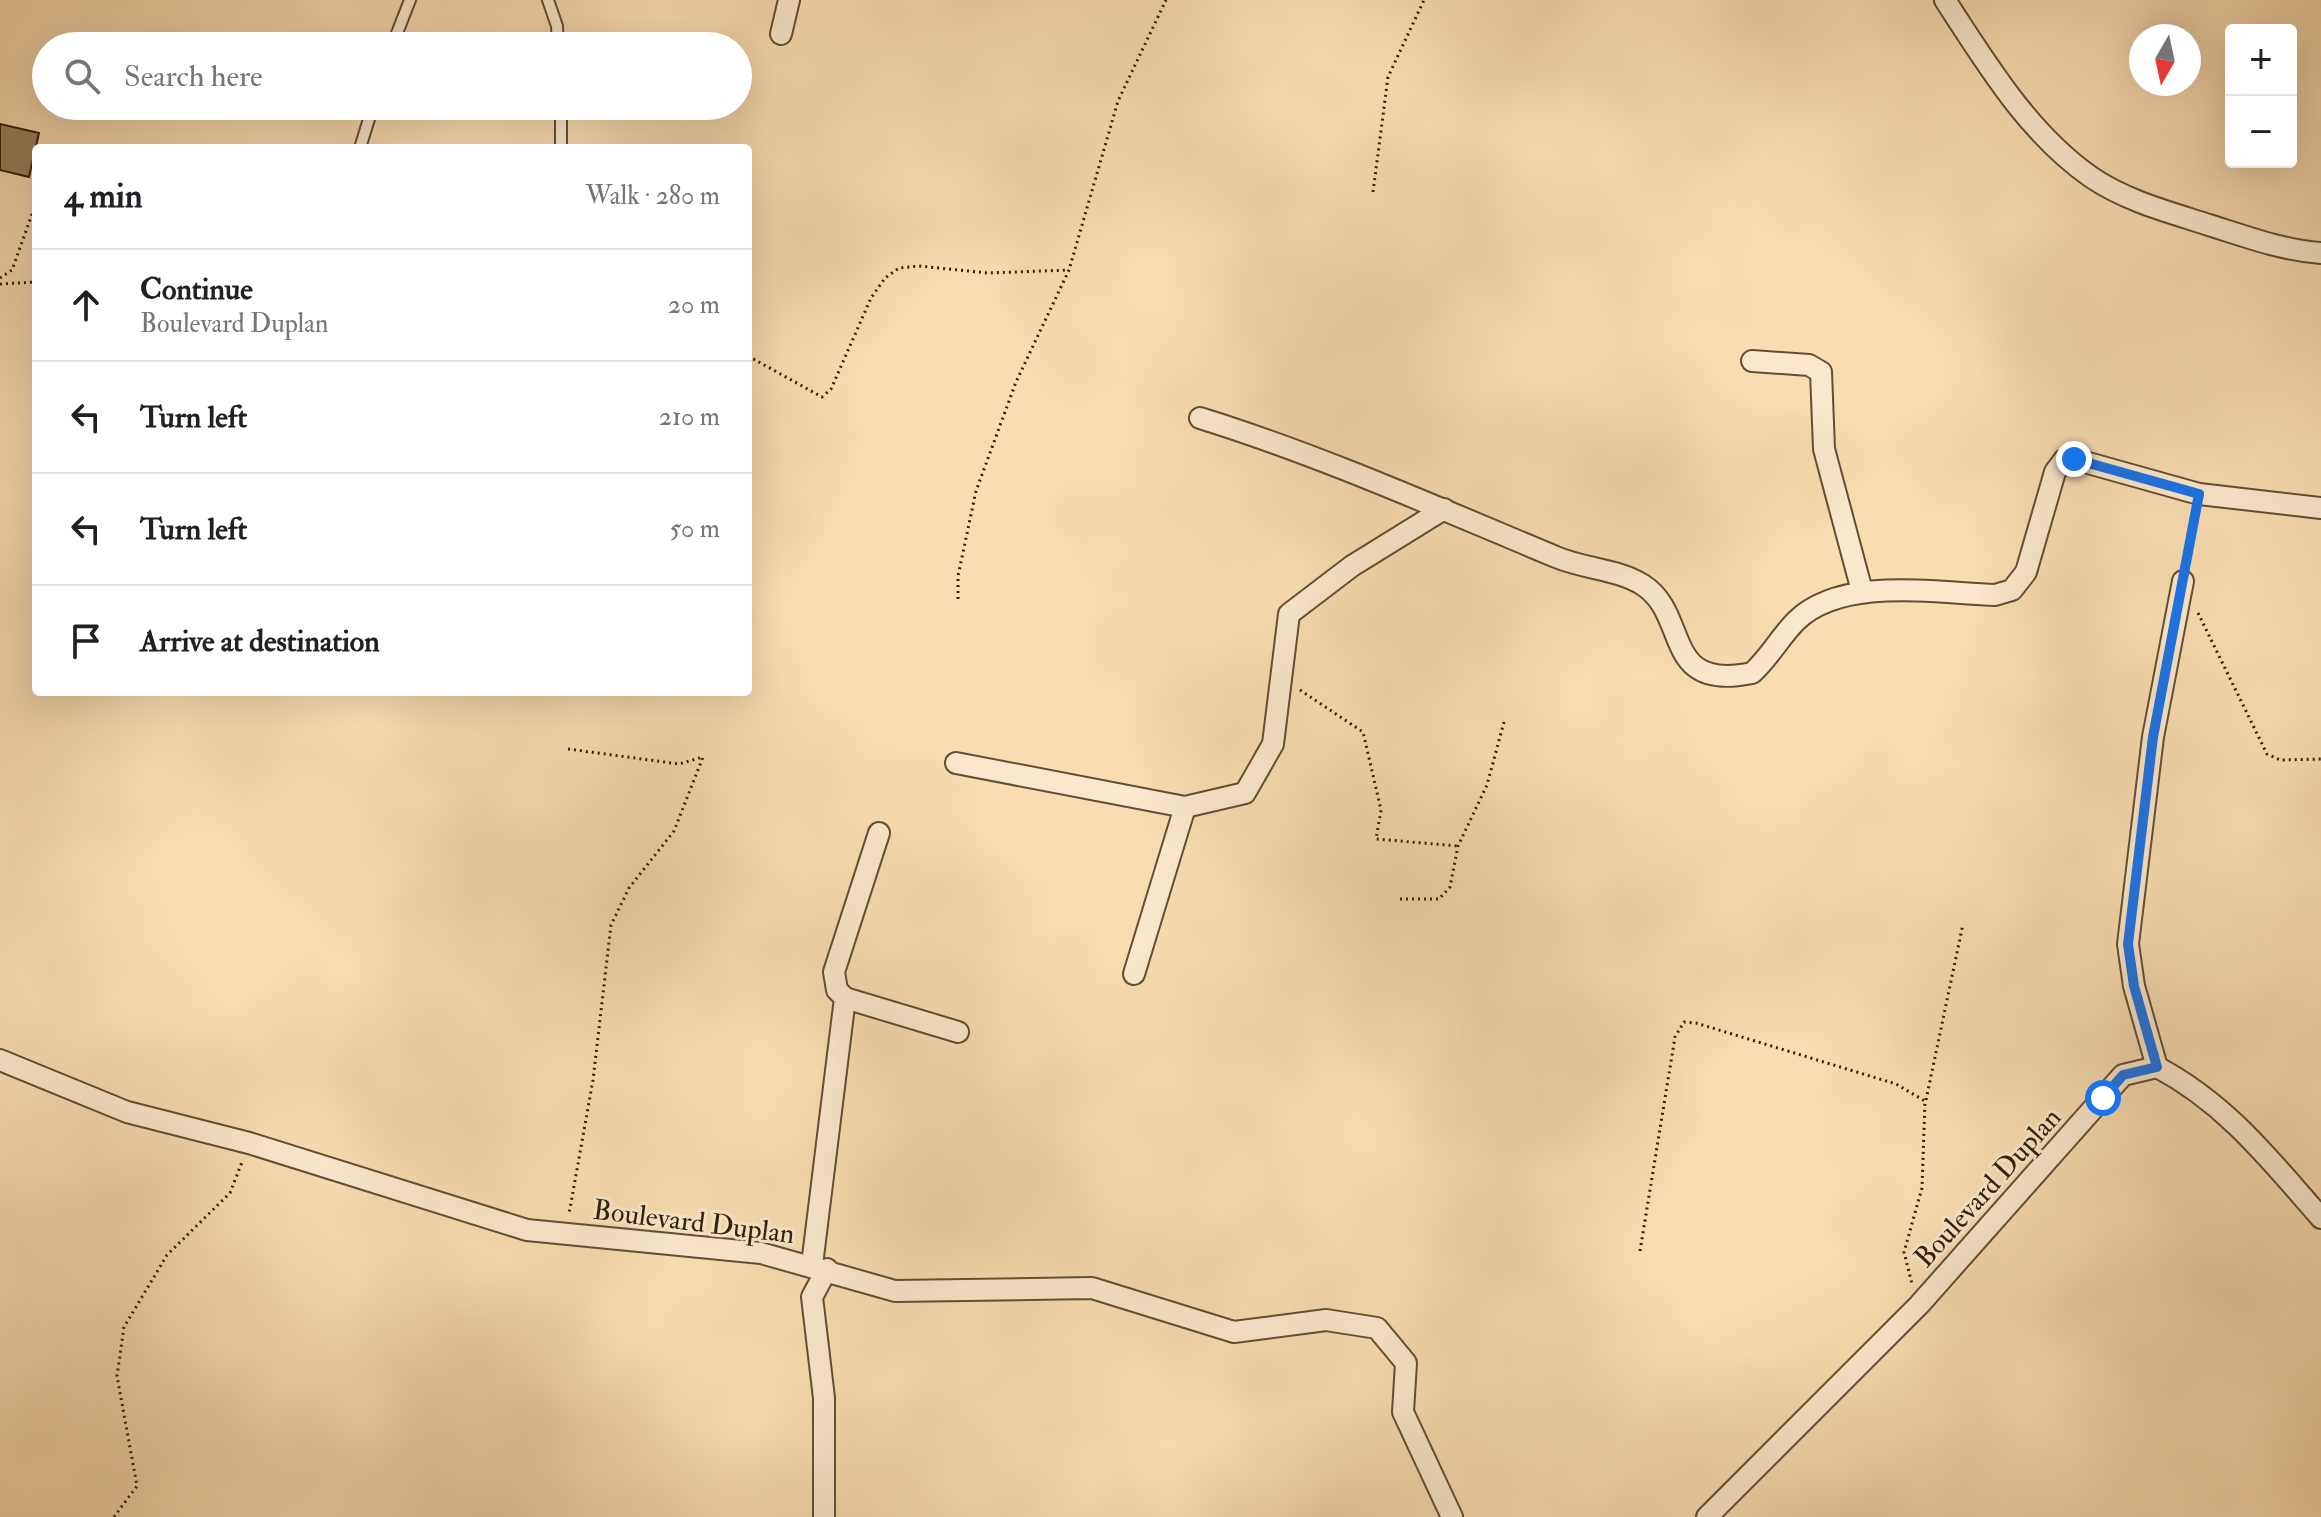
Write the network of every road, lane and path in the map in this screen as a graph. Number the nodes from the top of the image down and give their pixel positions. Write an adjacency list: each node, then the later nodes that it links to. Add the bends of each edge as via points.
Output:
1 (410, 0): 7 (lane)
2 (548, 0): 8 (lane)
3 (789, 0): 9 (street)
4 (1166, 0): 17 (path, via 1118,101)
5 (1424, 0): 14 (path, via 1388,77)
6 (1945, 0): 16 (street, via 2031,122 2094,179 2143,204 2284,249)
7 (397, 32)
8 (557, 32)
9 (781, 34)
10 (369, 120): 12 (lane)
11 (561, 120): 13 (lane)
12 (361, 144)
13 (561, 144)
14 (1373, 192)
15 (32, 214): 18 (path, via 12,270)
16 (2321, 253)
17 (1069, 270): 20 (path, via 899,268 871,298 831,389 822,397); 28 (path, via 1016,382 976,491)
18 (0, 281): 19 (path)
19 (32, 282)
20 (752, 358)
21 (1752, 361): 27 (street, via 1809,365 1821,372 1824,449)
22 (1200, 418): 25 (street)
23 (2199, 494): 24 (street); 26 (path); 27 (street, via 2064,460 2055,472 2026,572 2012,590 1995,595)
24 (2321, 508)
25 (1444, 509): 27 (street, via 1561,559 1644,585 1661,603 1681,654 1716,676 1752,673 1810,610); 29 (street, via 1352,566 1289,614)
26 (2183, 581): 32 (path, via 2267,754 2280,760); 43 (street, via 2153,737 2128,944)
27 (1862, 591)
28 (958, 599)
29 (1280, 677): 34 (street, via 1273,744 1245,793); 36 (path, via 1363,732 1381,810 1376,839)
30 (1504, 722): 36 (path, via 1487,785)
31 (568, 749): 47 (path, via 679,764 703,757 674,831 629,888 611,925 593,1080)
32 (2321, 759)
33 (956, 763): 34 (street)
34 (1185, 807): 39 (street)
35 (879, 833): 40 (street, via 836,957 834,981)
36 (1458, 846): 37 (path, via 1450,887 1439,899)
37 (1400, 899)
38 (1963, 924): 44 (path)
39 (1134, 974)
40 (845, 998): 41 (street); 49 (street)
41 (958, 1032)
42 (0, 1060): 45 (street, Boulevard Duplan, via 127,1112)
43 (2157, 1067): 46 (street, via 2233,1119); 50 (street, Boulevard Duplan, via 2123,1075)
44 (1925, 1101): 48 (path, via 1896,1084 1684,1022 1675,1037); 50 (path, via 1922,1188 1904,1252)
45 (249, 1143): 47 (street, Boulevard Duplan, via 527,1230); 51 (path, via 230,1193 167,1255 124,1327 117,1376 137,1486)
46 (2321, 1218)
47 (566, 1234): 49 (street, Boulevard Duplan, via 761,1253)
48 (1640, 1251)
49 (819, 1267): 52 (street, via 812,1297 824,1398); 53 (street, Boulevard Duplan, via 895,1291 1092,1288 1234,1332 1326,1320 1377,1328 1406,1363 1403,1412)
50 (1919, 1305): 54 (street, Boulevard Duplan)
51 (114, 1517)
52 (824, 1517)
53 (1452, 1517)
54 (1707, 1517)

